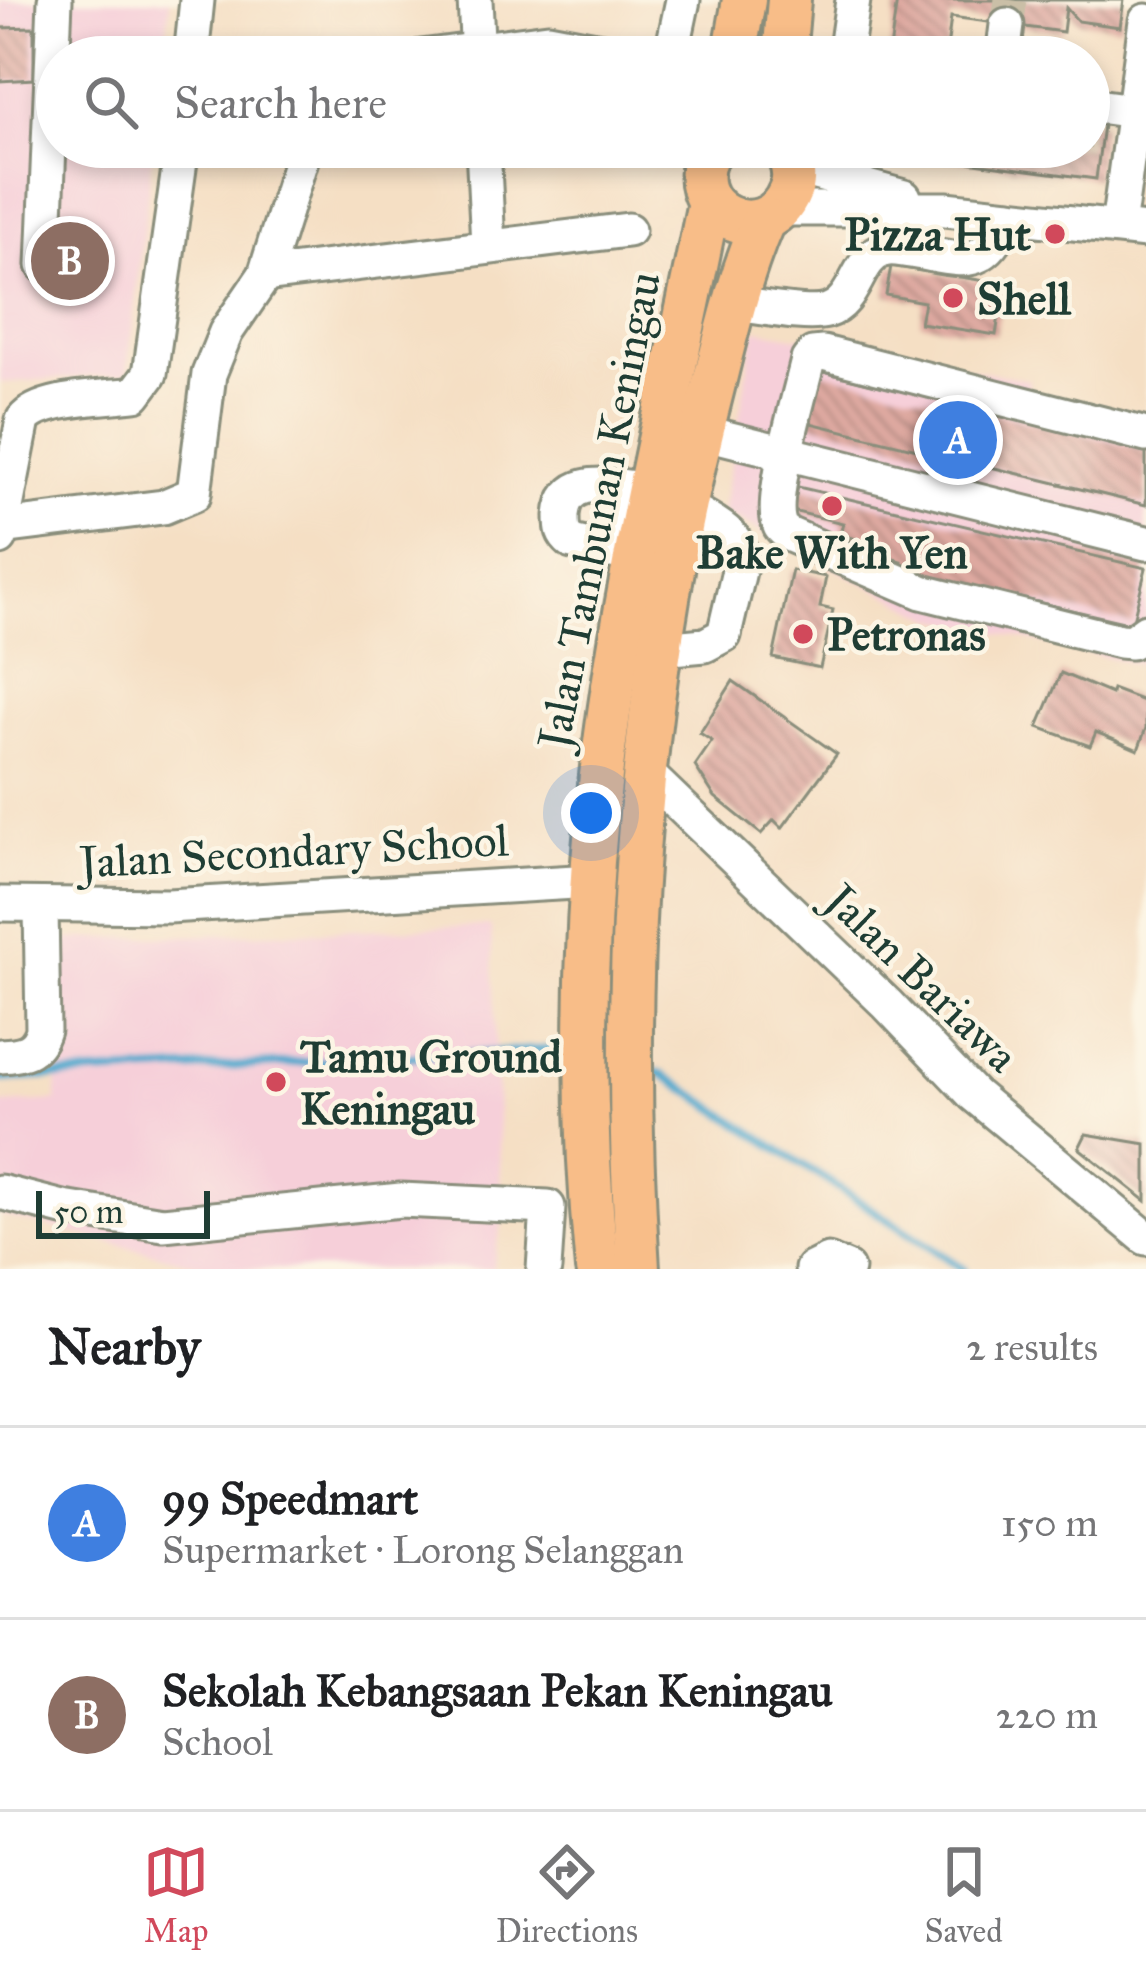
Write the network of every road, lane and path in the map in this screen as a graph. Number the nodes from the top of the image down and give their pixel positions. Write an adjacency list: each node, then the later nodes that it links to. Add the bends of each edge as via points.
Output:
1 (56, 0): 9 (street)
2 (197, 0): 10 (street)
3 (475, 0): 11 (street)
4 (683, 0): 12 (street)
5 (744, 0): 13 (main road)
6 (789, 0): 14 (main road)
7 (853, 0): 15 (street)
8 (1146, 21): 16 (street)
9 (54, 36)
10 (193, 36)
11 (477, 36)
12 (675, 36)
13 (738, 36)
14 (786, 36)
15 (848, 36)
16 (1140, 92): 17 (street); 29 (street)
17 (1110, 100)
18 (48, 168): 32 (street)
19 (179, 168): 39 (street, via 150,374 135,394 30,410)
20 (299, 168): 33 (street)
21 (484, 168): 31 (street)
22 (703, 168): 25 (main road, Jalan Tambunan Keningau)
23 (793, 168): 27 (main road, Jalan Tambunan Keningau, via 789,197)
24 (854, 168): 26 (street)
25 (709, 202): 27 (main road, via 739,221); 38 (main road, Jalan Tambunan Keningau)
26 (946, 209): 27 (street); 28 (street)
27 (771, 214): 34 (main road, Jalan Tambunan Keningau)
28 (1009, 216): 29 (street); 34 (street, via 994,248 967,260 880,250 847,297 825,312)
29 (1132, 229)
30 (628, 230): 31 (street)
31 (488, 245): 33 (street)
32 (44, 265)
33 (266, 275): 39 (street, via 226,332 209,374 194,494 163,507)
34 (734, 304): 35 (main road, Jalan Tambunan Keningau)
35 (702, 432): 37 (street); 38 (main road, Jalan Tambunan Keningau)
36 (1146, 435): 37 (street, via 824,353 808,360)
37 (786, 453): 40 (street); 42 (street, via 776,514 788,534 922,592 1120,641)
38 (650, 494): 41 (main road, Jalan Tambunan Keningau); 41 (street, via 579,486 563,501 565,536); 43 (main road, Jalan Tambunan Keningau); 43 (street, via 731,535 742,558 724,634 705,645)
39 (1, 532)
40 (1146, 543)
41 (623, 554): 45 (main road, Jalan Tambunan Keningau)
42 (1146, 632)
43 (661, 649): 44 (main road, Jalan Tambunan Keningau)
44 (645, 772): 50 (street, Jalan Bariawa, via 974,1095); 51 (main road, Jalan Tambunan Keningau, via 630,1067)
45 (592, 881): 47 (street, Jalan Secondary School); 53 (main road, Jalan Tambunan Keningau, via 587,1042)
46 (0, 904): 47 (street, Jalan Secondary School)
47 (41, 908): 48 (street, via 43,1030 23,1055)
48 (0, 1056)
49 (0, 1192): 52 (street, via 163,1224 400,1200 548,1207)
50 (1146, 1238)
51 (639, 1257)
52 (544, 1269)
53 (597, 1269)
54 (812, 1269): 55 (street, via 828,1261)
55 (847, 1269)

